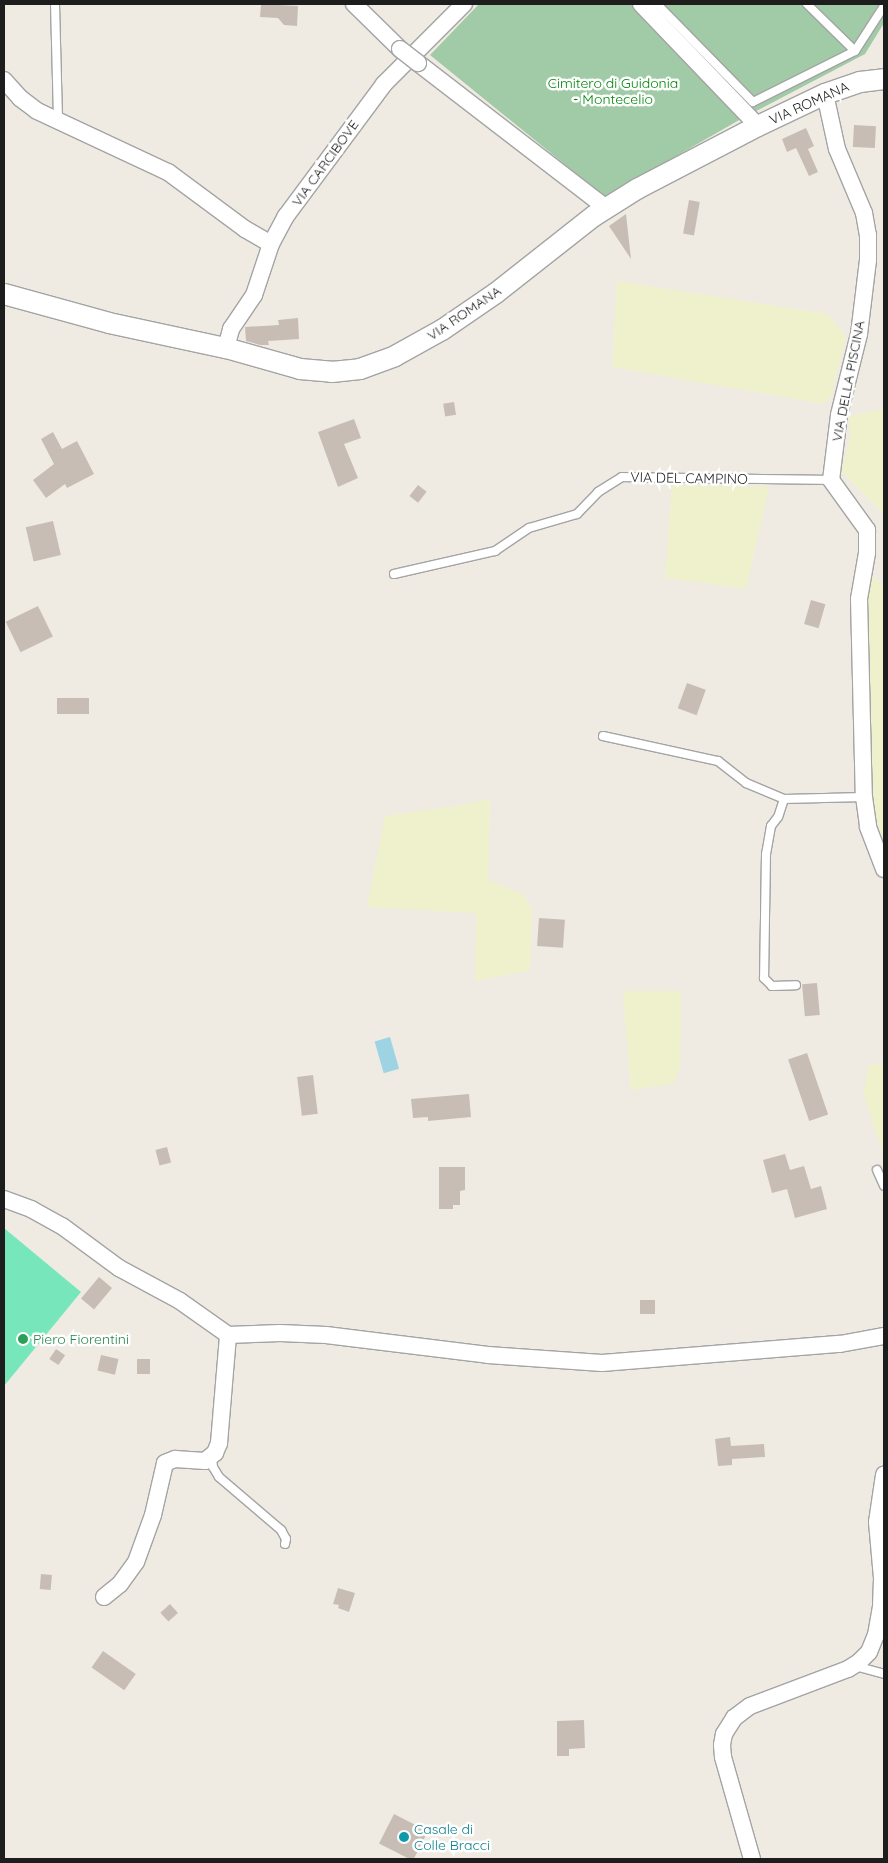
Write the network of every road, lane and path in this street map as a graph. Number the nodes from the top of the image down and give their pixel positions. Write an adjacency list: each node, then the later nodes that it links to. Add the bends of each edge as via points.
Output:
1 (55, 4): 12 (lane)
2 (354, 4): 14 (street, bridge, via 400,49)
3 (464, 4): 15 (street, VIA CARCIBOVE, via 384,84 286,216)
4 (641, 4): 13 (street)
5 (657, 4): 8 (lane, via 754,102)
6 (807, 4): 8 (lane)
7 (884, 6): 8 (lane)
8 (855, 51)
9 (884, 77): 11 (street, VIA ROMANA)
10 (4, 80): 12 (street, via 28,105)
11 (825, 94): 13 (street, VIA ROMANA); 18 (street, VIA DELLA PISCINA, via 837,149 864,213 869,243 858,344 839,415)
12 (58, 120): 15 (street, via 168,172 245,229)
13 (758, 126): 14 (street, VIA ROMANA)
14 (606, 208): 17 (street, VIA ROMANA, via 478,305 432,336 379,363 340,372 316,372)
15 (271, 244): 17 (street, VIA CARCIBOVE, via 254,295 231,329)
16 (4, 294): 17 (street, VIA ROMANA, via 109,323)
17 (226, 348)
18 (831, 480): 19 (lane, VIA DEL CAMPINO, via 622,477 598,492 577,514 529,528 495,551); 21 (street, via 867,530 867,554 859,599)
19 (394, 574)
20 (603, 736): 22 (lane, via 718,761 746,783)
21 (864, 797): 22 (lane); 23 (street, via 868,828)
22 (784, 799): 24 (lane, via 772,826 766,854 764,978 772,986)
23 (884, 869)
24 (796, 985)
25 (877, 1170): 26 (lane)
26 (884, 1186)
27 (4, 1199): 28 (street, via 36,1211 62,1226 119,1268 180,1301)
28 (228, 1335): 29 (street, via 326,1334 498,1356 602,1363 840,1344); 30 (street, via 218,1443)
29 (884, 1336)
30 (212, 1458): 32 (lane, via 219,1477 281,1530); 33 (street, via 206,1461 175,1459 165,1463 153,1515 136,1562 120,1584)
31 (884, 1475): 34 (street, via 878,1522 882,1586 880,1616 872,1646)
32 (285, 1544)
33 (104, 1597)
34 (854, 1666): 35 (lane); 36 (street, via 756,1703 726,1728 722,1752)
35 (884, 1674)
36 (752, 1859)

